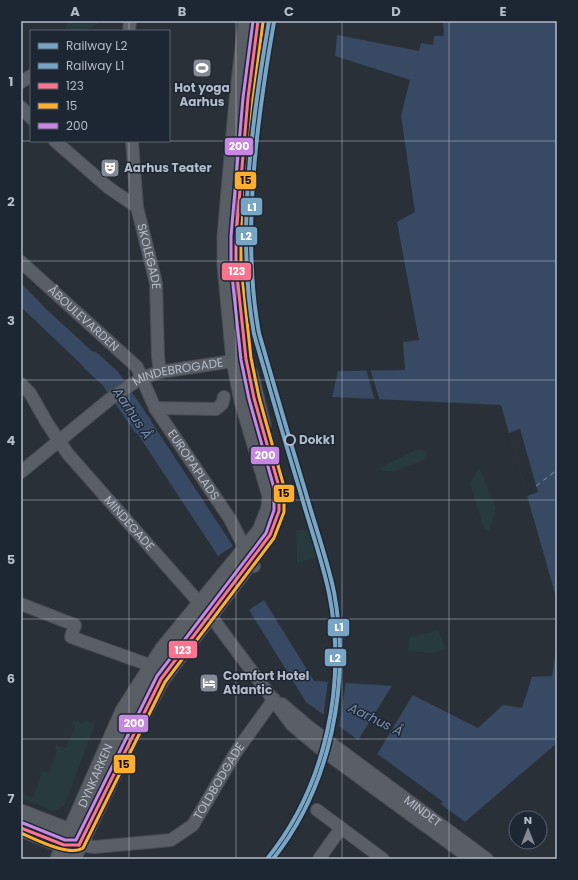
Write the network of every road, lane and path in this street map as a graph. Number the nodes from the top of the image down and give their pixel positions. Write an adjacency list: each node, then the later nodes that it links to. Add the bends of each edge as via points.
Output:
1 (247, 21): 9 (street, via 226,236 227,290)
2 (258, 21): 9 (street, via 248,98 236,236)
3 (30, 77): 4 (street)
4 (21, 82)
5 (56, 142): 7 (street, via 108,188)
6 (132, 142): 7 (street, SKOLEGADE)
7 (138, 207): 10 (street, SKOLEGADE, via 156,283)
8 (21, 262): 11 (street, ÅBOULEVARDEN, via 137,367)
9 (241, 360): 10 (street, MINDEBROGADE); 17 (street, via 243,401 270,496 267,519)
10 (160, 372): 11 (street, MINDEBROGADE)
11 (141, 378): 14 (street, EUROPAPLADS); 15 (street, MINDEBROGADE)
12 (21, 384): 15 (street, MINDEGADE, via 30,393)
13 (224, 397): 14 (street, via 222,404 216,409)
14 (155, 408): 17 (street, EUROPAPLADS, via 230,519)
15 (58, 442): 16 (street, MINDEBROGADE); 19 (street, MINDEGADE)
16 (21, 472)
17 (250, 559): 19 (street)
18 (21, 604): 20 (street, via 75,625 71,636)
19 (206, 610): 20 (street); 21 (street); 27 (street, DYNKARKEN, via 158,684)
20 (152, 666): 27 (street, DYNKARKEN, via 121,715)
21 (274, 699): 22 (street, via 289,721 302,734); 27 (street, TOLDBODGADE, via 236,752 193,825 171,840)
22 (355, 767): 30 (street, MINDET); 31 (street, MINDET)
23 (317, 810): 26 (street)
24 (21, 813): 27 (street)
25 (21, 828): 27 (street)
26 (341, 828): 28 (street); 29 (street)
27 (69, 848)
28 (319, 859)
29 (383, 859)
30 (471, 859)
31 (487, 859)

